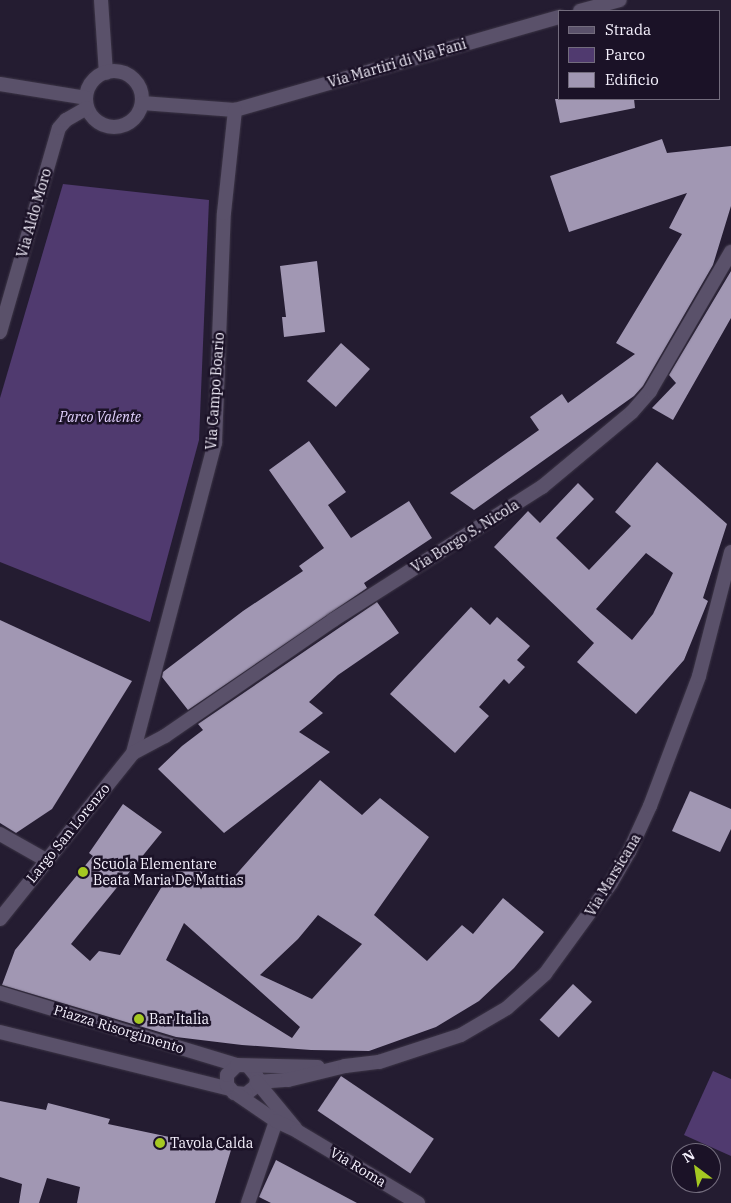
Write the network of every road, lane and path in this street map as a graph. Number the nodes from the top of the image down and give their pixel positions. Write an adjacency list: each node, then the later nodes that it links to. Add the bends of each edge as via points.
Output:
1 (101, 0): 5 (street)
2 (620, 0): 3 (street)
3 (584, 10)
4 (558, 18): 9 (street, Via Martiri di Via Fani)
5 (106, 73): 7 (street, via 93,81); 8 (street, via 117,71 133,78 139,85)
6 (0, 84): 7 (street)
7 (87, 103): 8 (street, via 99,123 117,127 134,119); 11 (street, Via Aldo Moro, via 59,128)
8 (142, 103): 9 (street)
9 (235, 110): 13 (street, Via Campo Boario, via 224,213 215,443)
10 (731, 252): 13 (street, Via Borgo S. Nicola, via 650,391 632,412 591,447 542,487 333,620 165,736)
11 (0, 332)
12 (731, 552): 20 (street, Via Marsicana, via 699,676 650,806 630,852 611,883 551,967 508,1008 461,1035 379,1062)
13 (133, 754): 15 (street, Largo San Lorenzo)
14 (0, 834): 15 (street)
15 (46, 860): 16 (street, Largo San Lorenzo)
16 (1, 916)
17 (0, 993): 19 (street, Piazza Risorgimento)
18 (0, 1032): 23 (street, Piazza Risorgimento)
19 (243, 1066): 20 (street, Via Marsicana); 22 (street, via 256,1073); 23 (street, via 227,1075)
20 (345, 1066): 21 (street, Via Marsicana)
21 (288, 1080): 22 (street, Via Marsicana); 25 (street, via 280,1100)
22 (257, 1082): 23 (street, via 250,1092); 25 (street)
23 (234, 1092): 24 (street, Piazza Risorgimento)
24 (276, 1120): 25 (street, Piazza Risorgimento); 26 (street)
25 (297, 1131): 27 (street, Via Roma)
26 (248, 1203)
27 (418, 1203)

